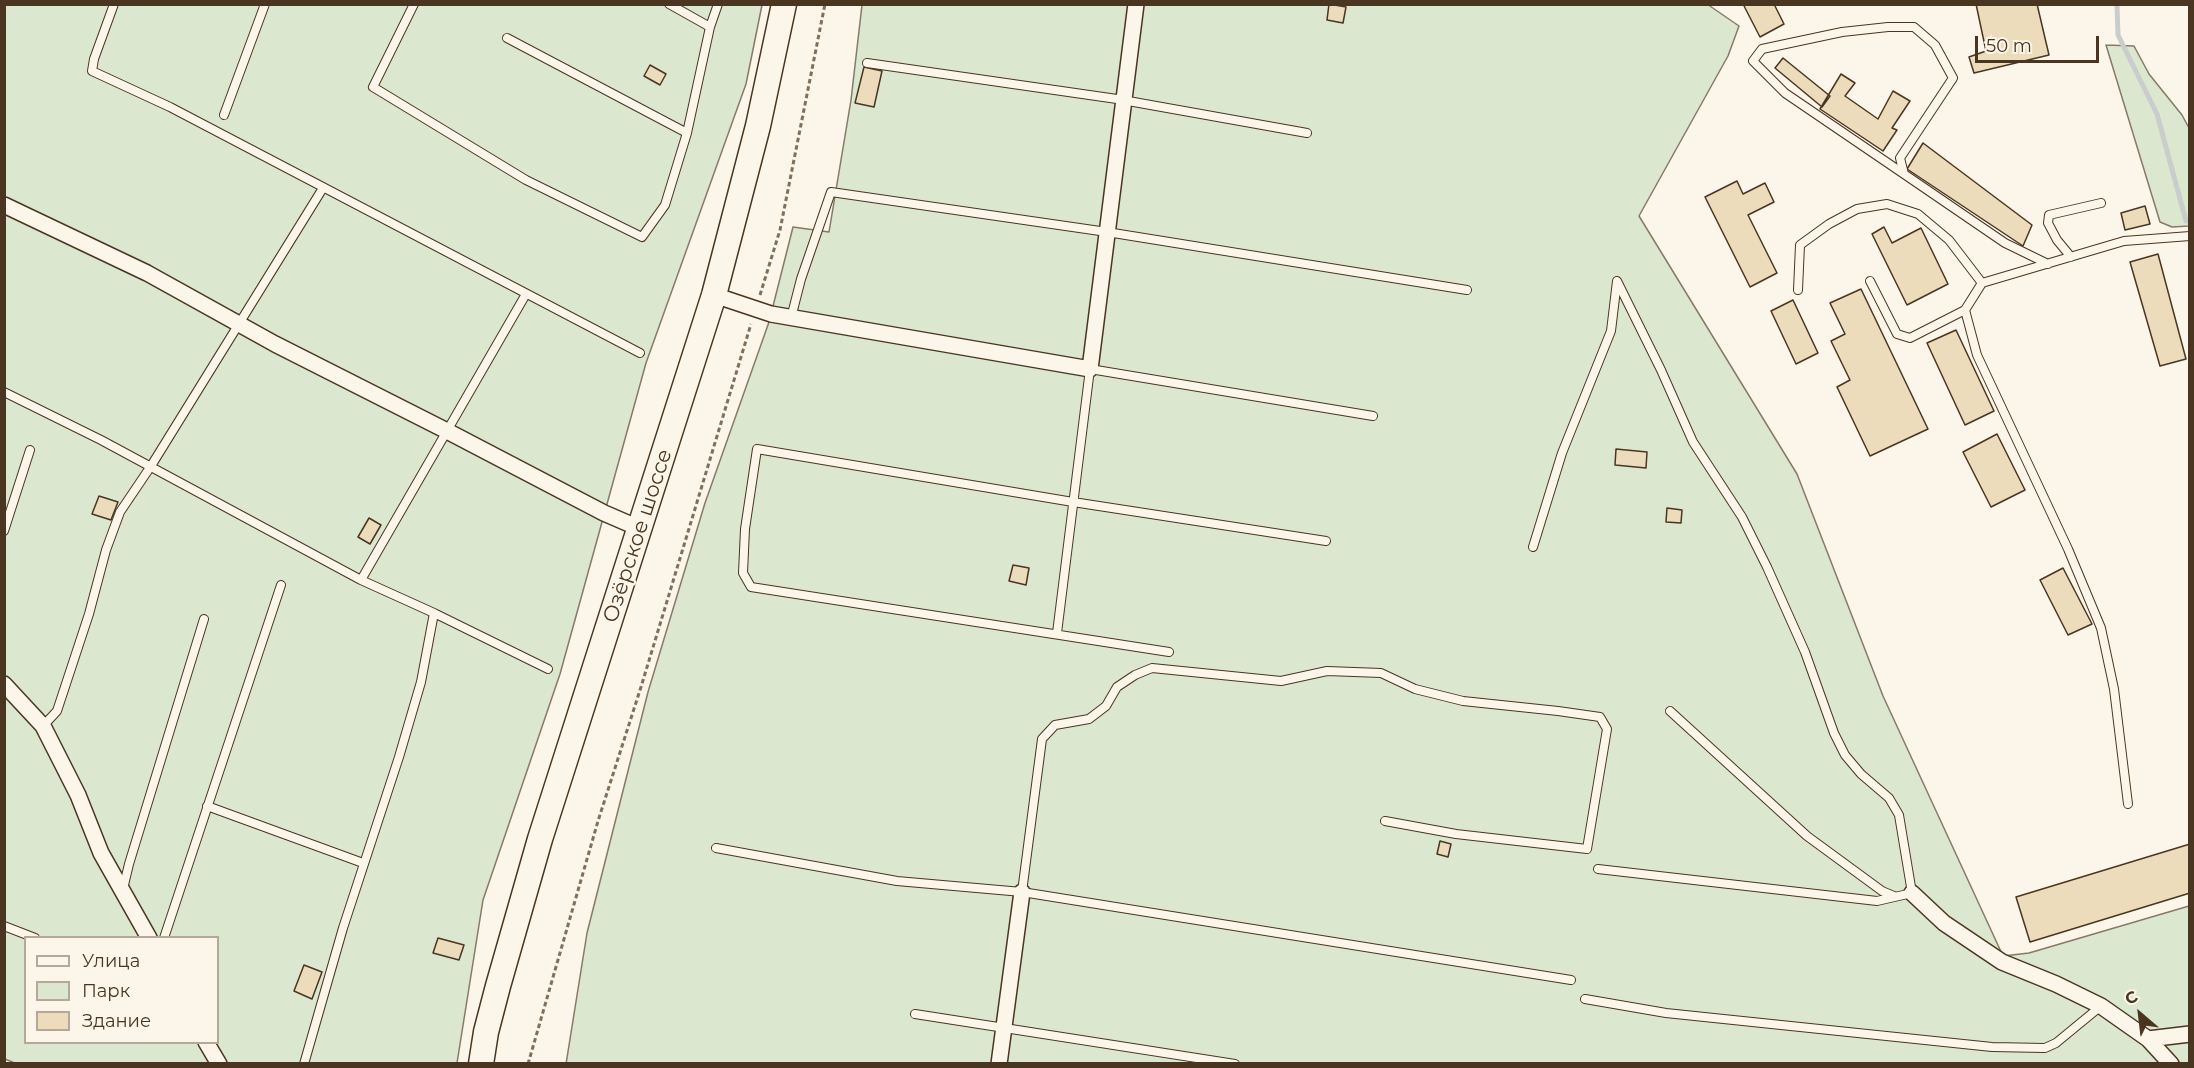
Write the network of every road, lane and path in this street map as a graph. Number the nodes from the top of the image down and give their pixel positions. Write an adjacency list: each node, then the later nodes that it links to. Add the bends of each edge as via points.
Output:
1 (114, 4): 17 (lane, via 92,71)
2 (265, 4): 13 (lane)
3 (414, 4): 14 (lane, via 373,87 526,180 642,237 664,205)
4 (669, 4): 9 (lane)
5 (718, 4): 9 (lane)
6 (784, 4): 29 (main road, Озёрское шоссе, via 758,126)
7 (825, 4): 30 (path, via 780,230)
8 (1136, 4): 12 (street)
9 (710, 27): 14 (lane)
10 (507, 38): 14 (lane)
11 (867, 63): 12 (lane)
12 (1124, 101): 15 (lane); 20 (street)
13 (224, 115)
14 (687, 133)
15 (1307, 133)
16 (1904, 174): 16 (lane, via 1900,158 1953,78 1935,45 1914,27 1888,27 1762,49 1753,61 1785,93); 23 (lane, via 2005,243)
17 (323, 188): 28 (lane); 33 (lane)
18 (2101, 203): 22 (lane, via 2049,215 2048,223)
19 (4, 205): 33 (street, via 147,273)
20 (1107, 232): 26 (lane); 32 (lane, via 831,192); 35 (street)
21 (2190, 236): 22 (lane, via 2124,241)
22 (2071, 257): 23 (lane)
23 (2048, 264): 25 (lane)
24 (1870, 281): 31 (lane, via 1898,334 1910,338)
25 (1982, 283): 27 (lane, via 1949,240 1918,214 1887,204 1857,209 1800,245); 31 (lane)
26 (1467, 290)
27 (1798, 290)
28 (526, 294): 34 (lane); 38 (lane)
29 (714, 295): 30 (street); 42 (main road, Озёрское шоссе)
30 (756, 309): 32 (street); 81 (path, via 598,821)
31 (1965, 310): 56 (lane, via 1977,355 2068,549 2100,628 2114,689)
32 (791, 318): 35 (street)
33 (239, 324): 38 (street); 40 (lane)
34 (639, 353)
35 (1090, 369): 37 (lane); 41 (lane)
36 (4, 392): 40 (lane)
37 (1373, 416)
38 (447, 431): 42 (street); 46 (lane)
39 (30, 450): 43 (lane)
40 (151, 466): 46 (lane); 55 (lane, via 120,512 57,711)
41 (1072, 502): 44 (lane); 50 (lane); 50 (lane, via 758,449 745,529 743,573 751,587)
42 (640, 529): 80 (main road, Озёрское шоссе, via 540,839 498,986)
43 (4, 531)
44 (1326, 541)
45 (1533, 547): 64 (lane, via 1562,453 1611,331 1617,281 1693,442 1742,517 1767,567 1845,755 1889,798 1899,815)
46 (361, 580): 48 (lane)
47 (281, 585): 57 (lane)
48 (434, 613): 52 (lane); 60 (lane, via 421,682)
49 (204, 619): 62 (lane)
50 (1057, 633): 51 (lane)
51 (1169, 652)
52 (548, 669)
53 (4, 684): 55 (street)
54 (1670, 711): 65 (lane, via 1807,836)
55 (43, 726): 62 (street)
56 (2128, 804)
57 (207, 806): 60 (lane); 69 (lane)
58 (1385, 821): 63 (lane, via 1456,834 1587,849 1607,729 1600,717 1463,701 1414,689 1381,673 1327,671 1281,681 1152,668 1117,687 1106,706 1089,719 1055,725 1042,739)
59 (716, 848): 63 (lane, via 897,881)
60 (363, 863): 79 (lane)
61 (1598, 869): 65 (lane, via 1877,901)
62 (123, 889): 68 (street)
63 (1022, 892): 70 (lane); 74 (street)
64 (1912, 893): 65 (lane); 72 (street, via 1944,923 2002,962)
65 (1894, 896)
66 (4, 926): 67 (lane)
67 (30, 936)
68 (148, 936)
69 (165, 936)
70 (1571, 980)
71 (1585, 999): 72 (lane, via 1666,1013 1992,1047 2045,1048)
72 (2101, 1006): 76 (street)
73 (915, 1014): 74 (lane)
74 (1004, 1026): 82 (street); 83 (lane)
75 (2190, 1034): 76 (street)
76 (2148, 1039): 84 (street)
77 (207, 1044): 78 (street)
78 (219, 1064)
79 (304, 1064)
80 (481, 1064)
81 (528, 1064)
82 (999, 1064)
83 (1235, 1064)
84 (2170, 1064)

